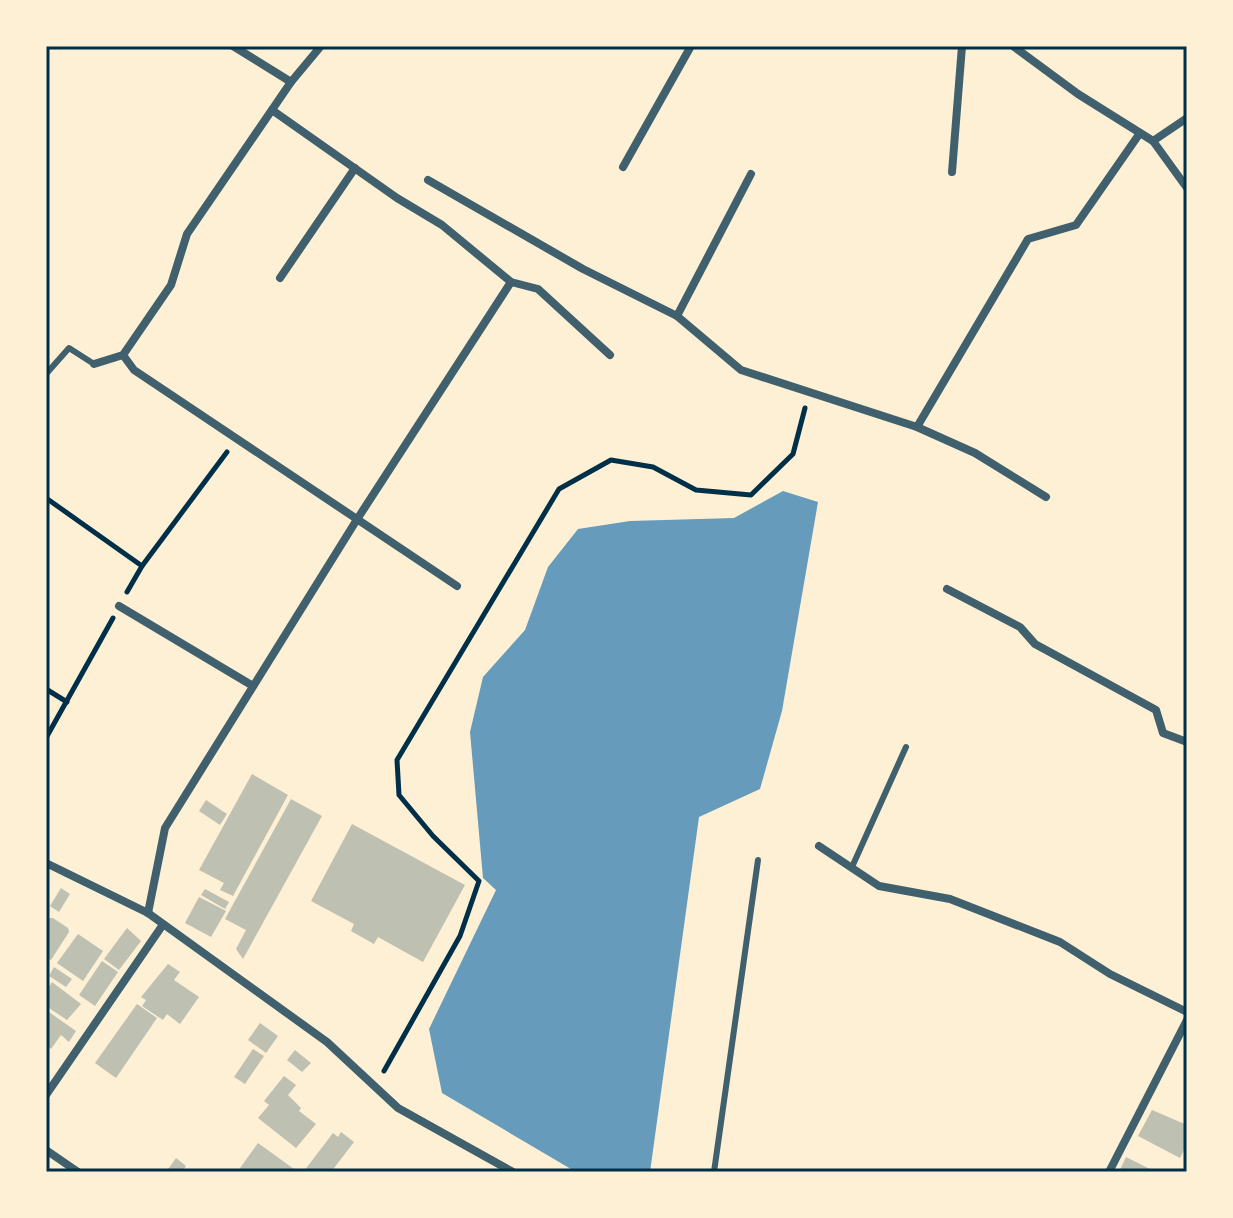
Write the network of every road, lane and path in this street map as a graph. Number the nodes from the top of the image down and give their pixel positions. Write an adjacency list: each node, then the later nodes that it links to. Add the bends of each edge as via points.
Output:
1 (233, 46): 6 (street)
2 (321, 46): 6 (street)
3 (691, 46): 11 (street)
4 (962, 46): 13 (street)
5 (1013, 46): 9 (street)
6 (291, 82): 7 (street)
7 (272, 110): 12 (street); 20 (street, via 187,234 171,285)
8 (1187, 118): 10 (street)
9 (1140, 133): 10 (street); 25 (street, via 1076,225 1028,239)
10 (1153, 141): 16 (street)
11 (623, 167)
12 (355, 168): 17 (street); 18 (street, via 442,225)
13 (952, 172)
14 (751, 174): 19 (street)
15 (428, 180): 19 (street)
16 (1187, 188)
17 (280, 278)
18 (511, 282): 21 (street, via 538,289); 29 (street)
19 (677, 316): 24 (street, via 741,370)
20 (123, 355): 22 (street); 26 (street, via 134,370)
21 (610, 355)
22 (94, 364): 23 (lane, via 69,348)
23 (46, 374)
24 (809, 392): 25 (street); 48 (path, via 793,454 751,495 696,490 653,467 611,460 559,489 397,760 399,795 479,881 460,936)
25 (917, 427): 27 (street, via 975,453)
26 (236, 439): 29 (street); 30 (path)
27 (1046, 497)
28 (46, 498): 30 (path)
29 (356, 521): 31 (street); 34 (street)
30 (142, 566): 33 (path)
31 (457, 586)
32 (947, 589): 38 (street, via 1156,710 1163,733)
33 (119, 606): 34 (street); 36 (path)
34 (253, 686): 44 (street, via 165,828)
35 (46, 689): 36 (path)
36 (67, 702): 37 (path)
37 (46, 738)
38 (1187, 742)
39 (906, 747): 43 (lane)
40 (819, 846): 43 (street)
41 (758, 860): 53 (lane)
42 (46, 863): 44 (street)
43 (852, 867): 46 (street, via 879,886 950,899 1060,942)
44 (148, 913): 45 (street)
45 (162, 926): 48 (street, via 327,1042); 49 (street)
46 (1187, 1012)
47 (1187, 1020): 54 (street)
48 (375, 1087): 52 (street, via 398,1108)
49 (46, 1095)
50 (46, 1150): 51 (street)
51 (78, 1172)
52 (513, 1172)
53 (714, 1172)
54 (1109, 1172)

